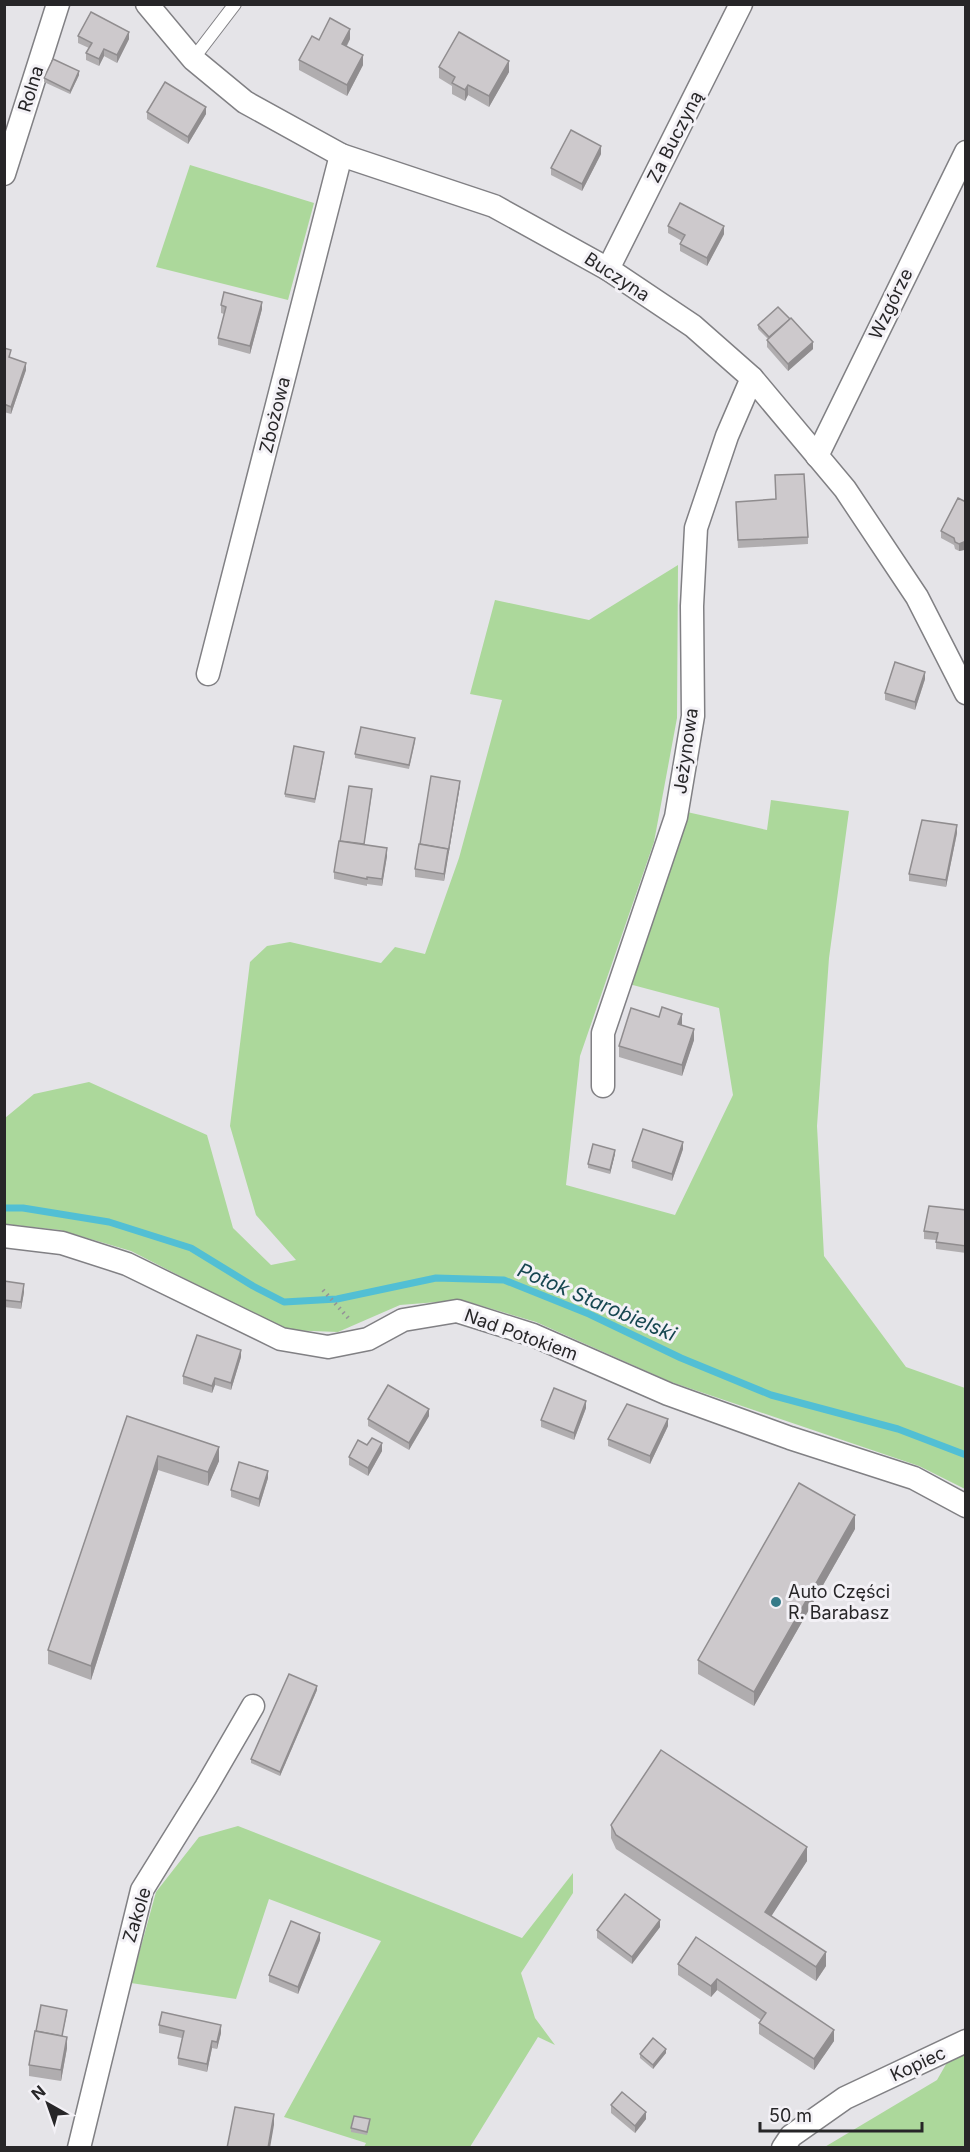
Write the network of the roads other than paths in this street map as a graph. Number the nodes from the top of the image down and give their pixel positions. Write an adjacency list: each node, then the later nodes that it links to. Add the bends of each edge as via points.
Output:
1 (58, 4): 8 (street, Rolna)
2 (147, 4): 5 (street, Buczyna)
3 (234, 4): 5 (lane)
4 (741, 4): 9 (street, Za Buczyną)
5 (193, 59): 7 (street, Buczyna, via 245,102)
6 (966, 152): 11 (street, Wzgórze)
7 (341, 155): 9 (street, Buczyna, via 494,206); 12 (street, Zbożowa)
8 (4, 174)
9 (608, 269): 10 (street, Buczyna, via 693,326)
10 (752, 378): 11 (street, Buczyna); 14 (street, Jeżynowa, via 727,436 696,528 690,738 676,817 603,1033)
11 (817, 456): 13 (street, Buczyna, via 845,489 917,597)
12 (208, 674)
13 (966, 693)
14 (603, 1086)
15 (4, 1236): 16 (street, Nad Potokiem, via 62,1243 127,1264 281,1339 328,1347 368,1339 403,1320 457,1311 533,1335 690,1402 914,1478)
16 (966, 1506)
17 (253, 1706): 19 (street, Zakole, via 142,1890)
18 (966, 2041): 20 (street, Kopiec, via 845,2098 791,2136)
19 (79, 2148)
20 (783, 2148)

